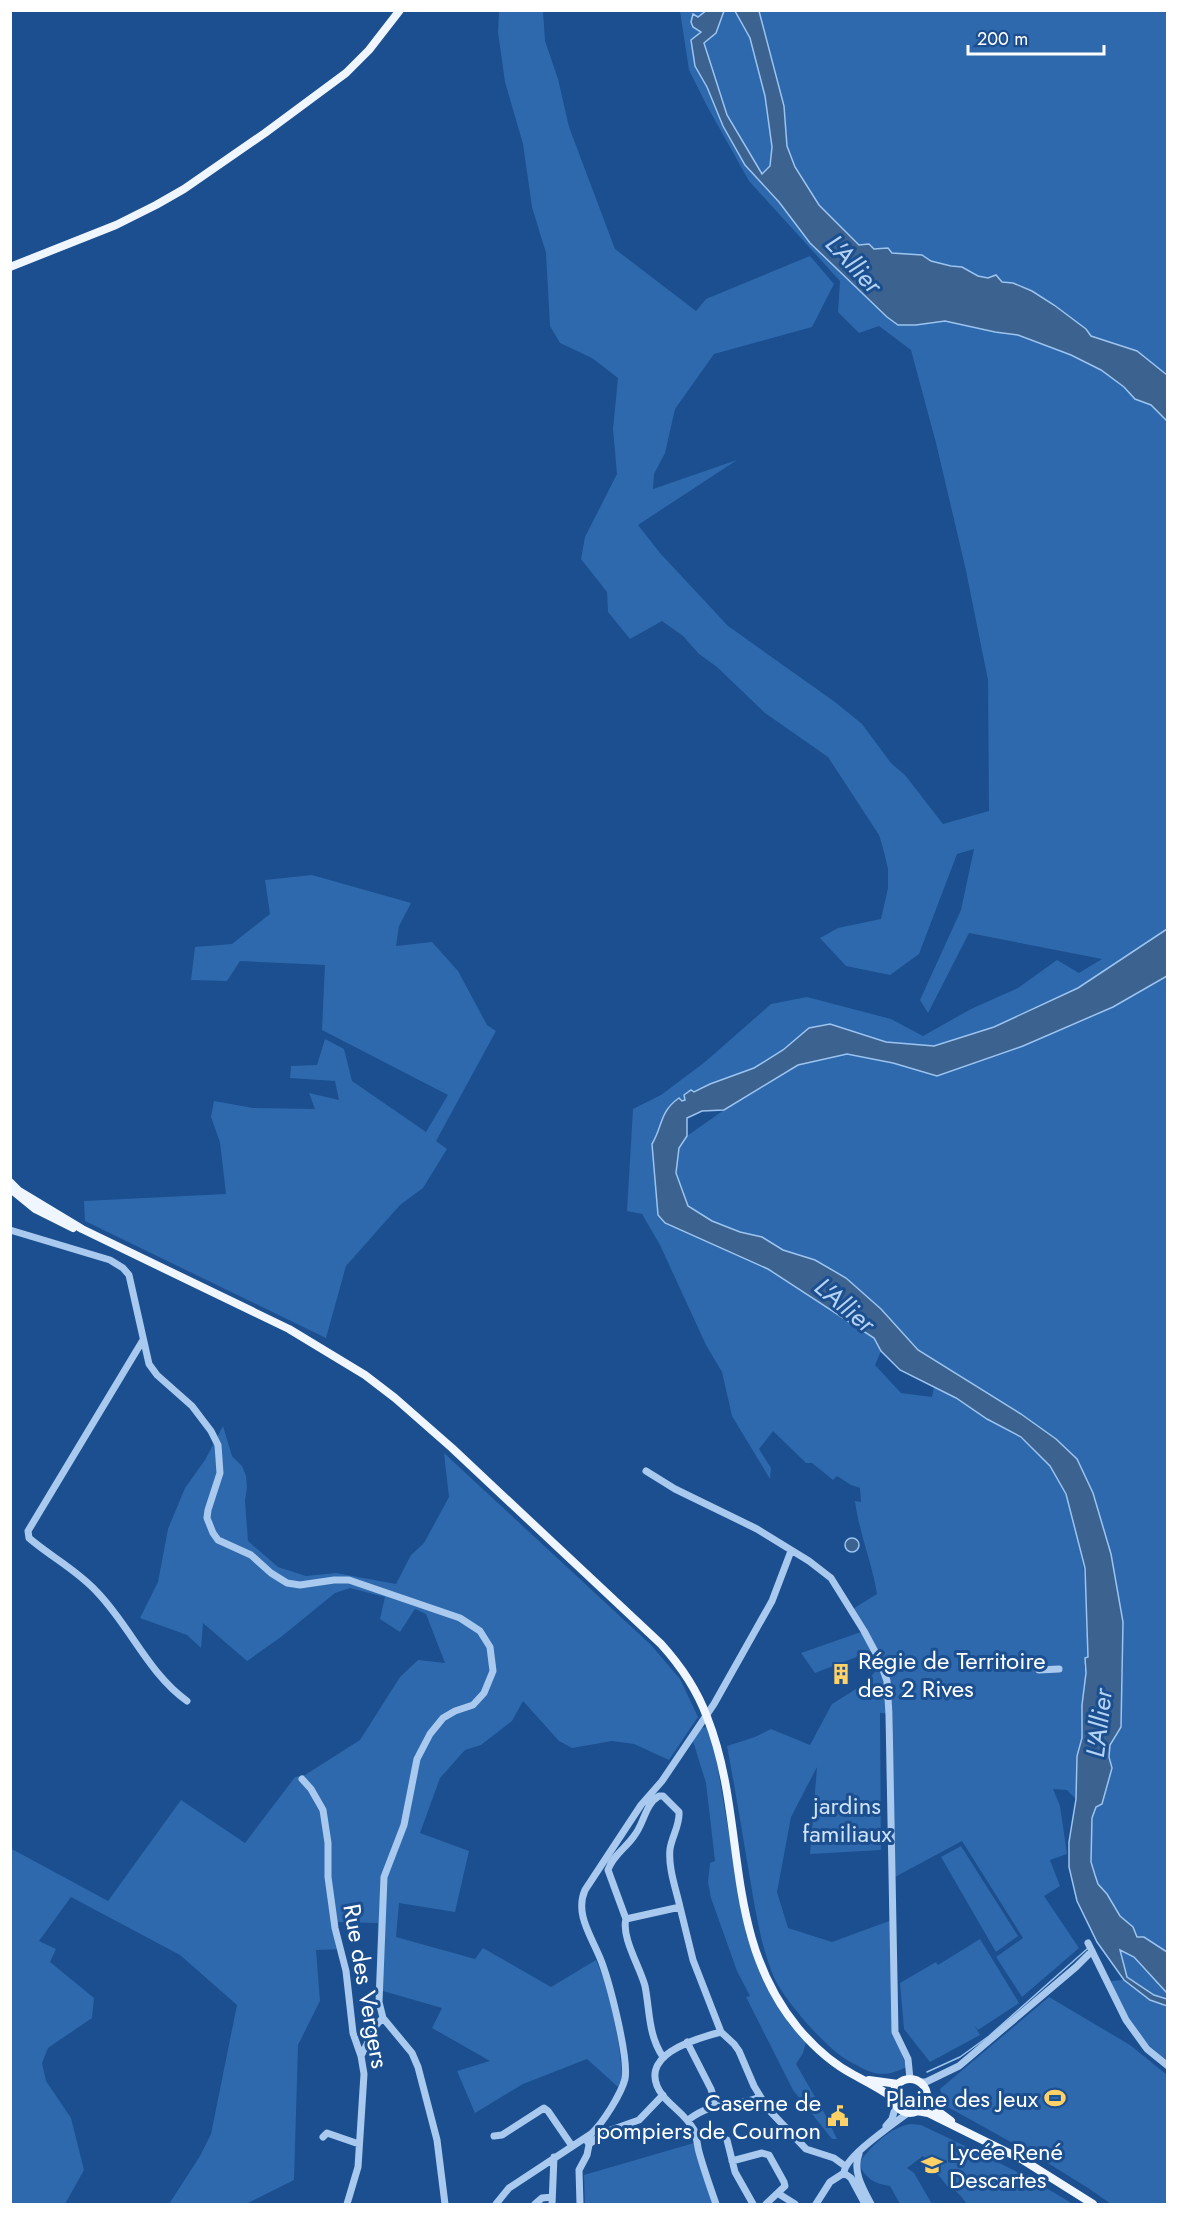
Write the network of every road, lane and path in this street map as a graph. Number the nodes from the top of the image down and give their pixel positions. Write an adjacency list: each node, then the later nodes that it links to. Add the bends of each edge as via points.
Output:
1 (400, 10): 2 (main road, via 346,73 184,189 116,225)
2 (10, 267)
3 (10, 1176): 6 (main road)
4 (10, 1182): 6 (main road)
5 (10, 1189): 7 (main road, via 51,1219)
6 (27, 1195): 7 (main road)
7 (82, 1229): 15 (main road, via 289,1329 365,1375 452,1448 639,1622 671,1656)
8 (10, 1230): 9 (street, via 110,1260 123,1269 133,1286)
9 (143, 1340): 14 (street, via 28,1531 29,1538 97,1591 168,1687); 23 (street, via 153,1370 192,1406 218,1445 220,1473 207,1518 218,1540 251,1555 287,1583 349,1580 460,1618 480,1630 490,1647 494,1664 484,1693 473,1705 443,1718 424,1744 415,1768 404,1825 384,1877 379,1994)
10 (646, 1471): 11 (street)
11 (791, 1551): 15 (street, via 772,1601); 30 (street, via 831,1578 864,1631 887,1681 895,2032 908,2059)
12 (1059, 1669): 13 (street)
13 (1039, 1670)
14 (187, 1701)
15 (707, 1715): 29 (main road, via 723,1773 746,1918 761,1968 803,2034 835,2063); 45 (street, via 641,1805 581,1899 585,1924 614,2002 626,2073 620,2092)
16 (302, 1779): 26 (street, Rue des Vergers, via 323,1810 328,1877 346,1971 352,2033)
17 (680, 1907): 18 (street); 18 (street, via 670,1860 679,1812 659,1796 608,1870); 24 (street, via 693,1960)
18 (626, 1919): 27 (street, via 627,1936 645,1986 652,2034)
19 (1088, 1943): 20 (street)
20 (1092, 1951): 21 (street); 22 (street)
21 (1098, 1963): 22 (street, via 1084,1962); 28 (street, via 1126,2020 1147,2049)
22 (1076, 1967): 31 (street, via 959,2066)
23 (383, 2018): 26 (street); 57 (street, via 416,2060 437,2140)
24 (721, 2032): 25 (street); 34 (street, via 739,2051)
25 (687, 2042): 27 (street); 37 (street)
26 (362, 2056): 46 (street, Rue des Vergers)
27 (663, 2057): 33 (street, via 656,2078)
28 (1167, 2066)
29 (862, 2079): 32 (main road); 36 (main road)
30 (910, 2079): 31 (main road); 32 (main road)
31 (920, 2082): 35 (main road)
32 (898, 2084): 36 (main road)
33 (663, 2095): 39 (street); 45 (street, via 639,2120)
34 (760, 2097): 37 (street); 51 (street, via 806,2149)
35 (927, 2097): 38 (main road, via 924,2105); 40 (main road)
36 (895, 2101): 38 (main road, via 903,2111); 41 (street, via 892,2120)
37 (716, 2105): 39 (street)
38 (913, 2112): 40 (main road, via 928,2113); 41 (street)
39 (688, 2120): 61 (street)
40 (964, 2131): 68 (main road, via 1046,2174)
41 (880, 2133): 51 (street)
42 (494, 2136): 45 (street, via 502,2135 544,2108)
43 (323, 2137): 46 (street, via 327,2133)
44 (727, 2140): 49 (street)
45 (583, 2141): 47 (street); 47 (street); 48 (street)
46 (359, 2144): 56 (street, Rue des Vergers, via 358,2167)
47 (587, 2155): 60 (street, via 579,2174)
48 (554, 2157): 50 (street); 52 (street)
49 (732, 2161): 54 (street, via 762,2153 770,2155 784,2182); 62 (street)
50 (545, 2163): 52 (street); 58 (street, via 509,2188)
51 (848, 2167): 53 (street); 53 (street); 65 (street, via 830,2182)
52 (553, 2175): 55 (street)
53 (854, 2176): 66 (street); 67 (street)
54 (779, 2194): 63 (street); 64 (street)
55 (552, 2201): 59 (street, via 542,2198)
56 (347, 2205)
57 (445, 2205)
58 (496, 2205)
59 (535, 2205)
60 (580, 2205)
61 (716, 2205)
62 (753, 2205)
63 (766, 2205)
64 (795, 2205)
65 (816, 2205)
66 (865, 2205)
67 (872, 2205)
68 (1093, 2205)

